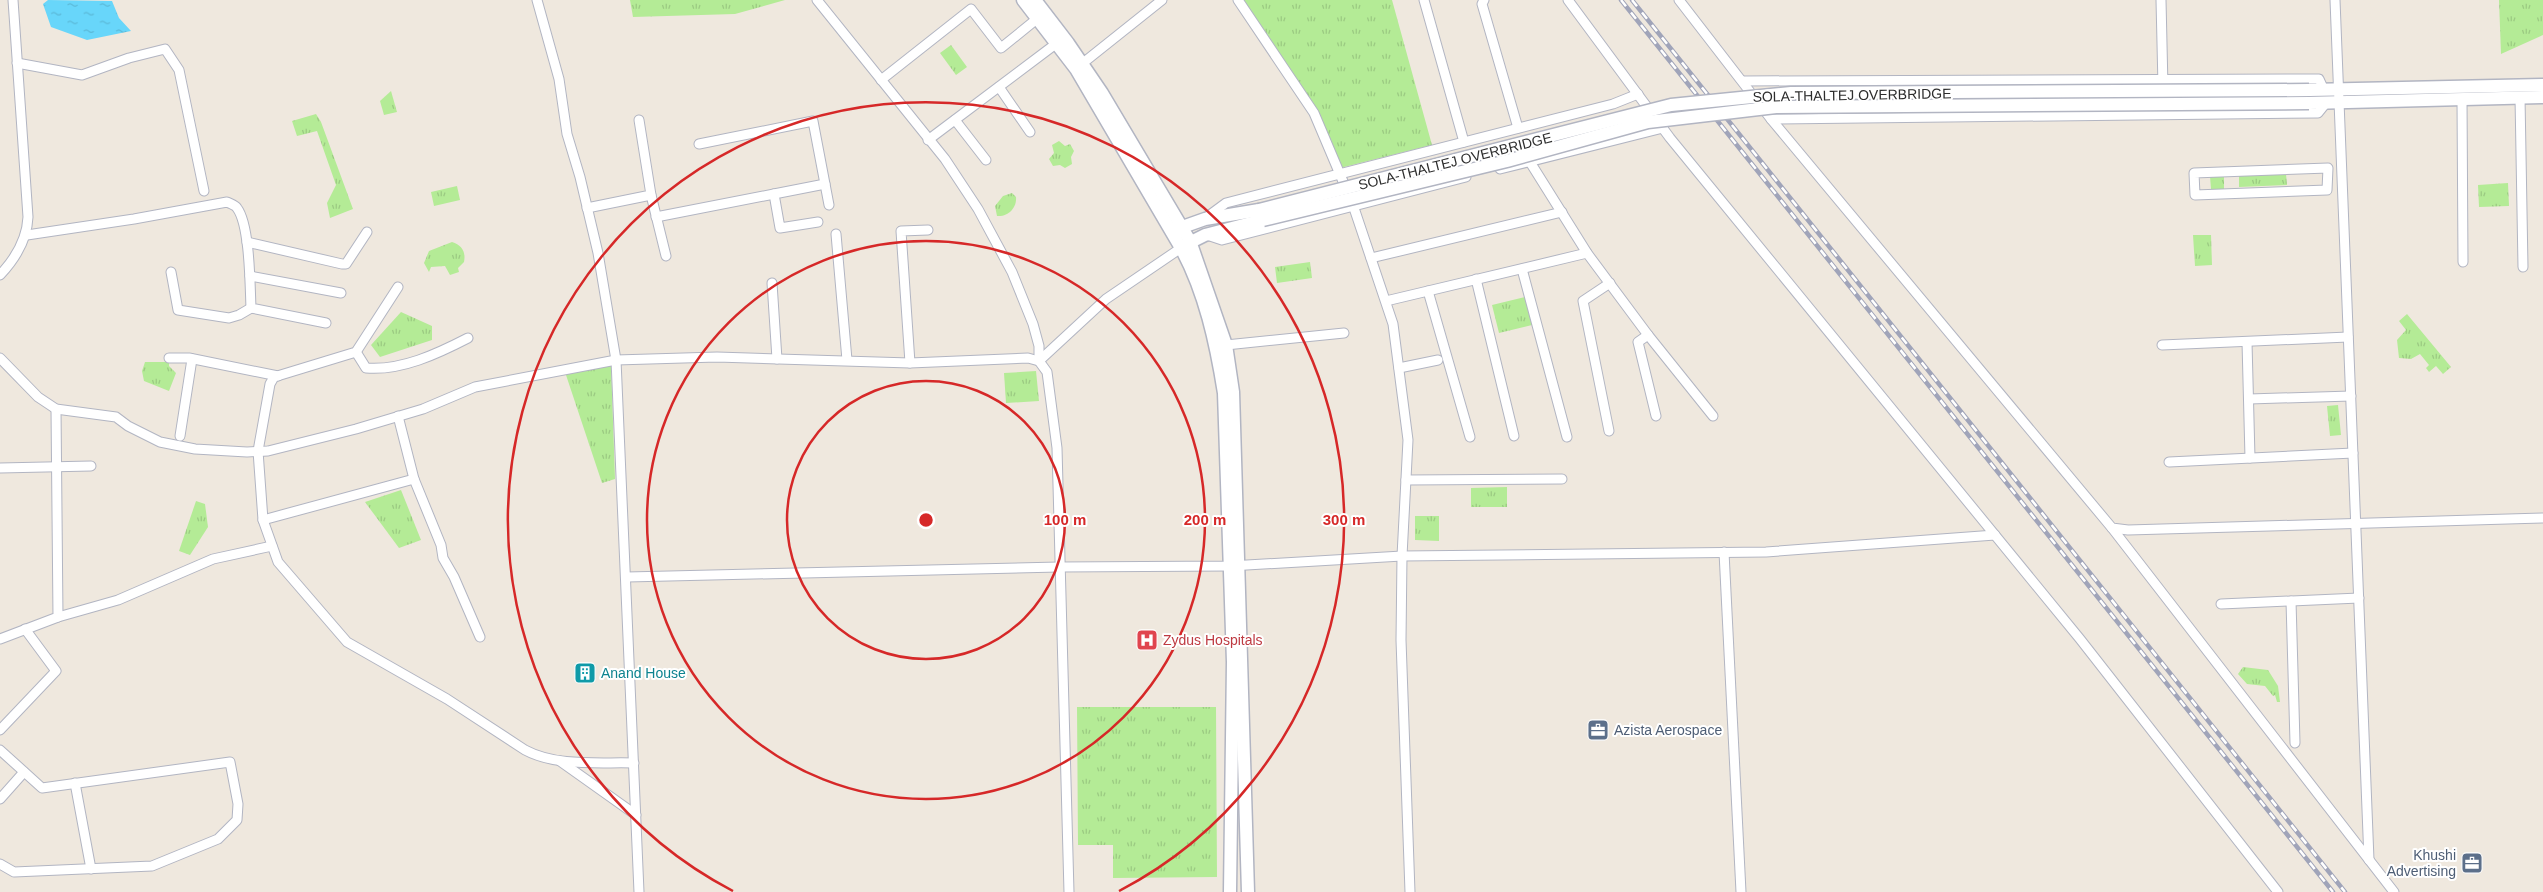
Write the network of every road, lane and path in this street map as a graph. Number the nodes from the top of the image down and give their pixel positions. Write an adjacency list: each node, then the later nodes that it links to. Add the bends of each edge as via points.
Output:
1 (13, 0): 16 (street)
2 (537, 0): 52 (street, via 559,79 567,134)
3 (817, 0): 18 (street)
4 (1023, 0): 14 (street)
5 (1035, 0): 17 (street)
6 (1162, 0): 17 (street)
7 (1238, 0): 43 (street, via 1314,113)
8 (1424, 0): 37 (street)
9 (1484, 0): 33 (street, via 1482,4)
10 (1568, 0): 23 (street)
11 (1679, 0): 19 (street)
12 (2161, 0): 21 (street)
13 (2335, 0): 26 (street)
14 (1038, 18): 15 (street); 18 (street, via 1001,48 971,9)
15 (1056, 43): 22 (street); 58 (street)
16 (17, 63): 47 (street, via 82,75 165,49 179,70); 62 (street)
17 (1083, 63): 58 (street)
18 (881, 80): 36 (street)
19 (1742, 81): 21 (street); 30 (street)
20 (2543, 85): 26 (street)
21 (2163, 86): 24 (street, SOLA-THALTEJ OVERBRIDGE, bridge); 25 (street, via 2319,79); 54 (street, SOLA-THALTEJ OVERBRIDGE, bridge, via 1791,94 1671,105)
22 (999, 87): 32 (street); 35 (street)
23 (1638, 94): 33 (street, via 1613,104); 34 (street)
24 (2309, 96): 25 (street); 54 (street, SOLA-THALTEJ OVERBRIDGE, bridge, via 1776,106 1648,122 1507,161)
25 (2325, 96): 26 (street); 30 (street, via 2318,113)
26 (2340, 96): 29 (street); 41 (street)
27 (2520, 97): 28 (street); 29 (street); 70 (street)
28 (2543, 97)
29 (2462, 100): 69 (street)
30 (1771, 119): 127 (street)
31 (639, 120): 49 (street)
32 (955, 120): 36 (street); 39 (street)
33 (1518, 128): 37 (street)
34 (1662, 128): 40 (street); 128 (street)
35 (1030, 132)
36 (928, 140): 99 (street, via 945,159 978,209 1012,272 1033,324)
37 (1464, 142): 43 (street)
38 (699, 144): 46 (street, via 813,121)
39 (986, 160)
40 (1530, 162): 51 (street); 53 (street)
41 (2342, 170): 42 (street); 45 (street)
42 (2328, 171): 44 (street); 44 (street, via 2328,168 2194,173 2195,195 2322,191 2327,190)
43 (1340, 173): 51 (street); 56 (street, via 1226,203)
44 (2328, 182): 45 (street)
45 (2342, 182): 87 (street)
46 (825, 184): 48 (street); 50 (street)
47 (204, 191)
48 (774, 194): 55 (street); 57 (street, via 780,228)
49 (650, 196): 52 (street); 55 (street)
50 (829, 204)
51 (1353, 205): 63 (street, via 1222,240); 68 (street)
52 (587, 208): 96 (street)
53 (1562, 212): 66 (street); 68 (street)
54 (1261, 215): 56 (street); 63 (street)
55 (656, 217): 67 (street)
56 (1205, 219): 58 (street)
57 (818, 222)
58 (1176, 229): 65 (street)
59 (928, 230): 100 (street, via 901,231)
60 (367, 232): 64 (street, via 346,264)
61 (836, 234): 97 (street)
62 (27, 235): 64 (street, via 227,202 240,212); 73 (street)
63 (1204, 235): 65 (street)
64 (247, 242): 74 (street)
65 (1185, 244): 89 (street); 99 (street, via 1106,299); 132 (street, via 1218,352 1223,385)
66 (1587, 253): 71 (street); 76 (street)
67 (666, 256)
68 (1372, 258): 81 (street)
69 (2463, 262)
70 (2523, 267)
71 (1522, 268): 75 (street); 113 (street)
72 (171, 272): 82 (street, via 178,310 229,318)
73 (0, 275)
74 (250, 276): 80 (street); 82 (street)
75 (1476, 279): 79 (street); 111 (street)
76 (1610, 282): 85 (street); 109 (street, via 1583,301)
77 (772, 283): 95 (street)
78 (398, 287): 91 (street)
79 (1428, 291): 81 (street); 112 (street)
80 (341, 293)
81 (1386, 302): 101 (street, via 1393,324)
82 (251, 308): 83 (street)
83 (326, 323)
84 (1344, 333): 89 (street)
85 (1648, 335): 107 (street, via 1638,342); 108 (street)
86 (468, 338): 91 (street, via 441,352 384,370 366,368)
87 (2348, 338): 88 (street); 103 (street)
88 (2247, 342): 90 (street); 104 (street)
89 (1226, 345): 132 (street, via 1233,392)
90 (2162, 345)
91 (356, 352): 102 (street)
92 (0, 358): 105 (street, via 38,396)
93 (169, 358): 94 (street)
94 (192, 359): 102 (street); 110 (street)
95 (777, 359): 96 (street); 97 (street)
96 (616, 360): 106 (street, via 476,387); 134 (street)
97 (847, 360): 100 (street)
98 (1438, 360): 101 (street)
99 (1039, 361): 100 (street, via 1028,358); 133 (street, via 1047,372 1057,448)
100 (910, 363)
101 (1399, 368): 123 (street, via 1408,440)
102 (278, 376): 114 (street, via 270,384)
103 (2351, 396): 104 (street); 115 (street)
104 (2249, 399): 116 (street)
105 (56, 409): 114 (street, via 116,417 160,442 195,449); 118 (street)
106 (398, 416): 114 (street); 121 (street)
107 (1656, 416)
108 (1713, 416)
109 (1609, 432)
110 (180, 436)
111 (1514, 436)
112 (1470, 437)
113 (1567, 437)
114 (258, 452): 125 (street)
115 (2353, 453): 116 (street); 126 (street)
116 (2250, 458): 117 (street)
117 (2169, 462)
118 (56, 466): 119 (street); 120 (street); 138 (street)
119 (91, 466)
120 (0, 468)
121 (414, 479): 125 (street); 140 (street, via 443,558)
122 (1562, 479): 123 (street)
123 (1406, 480): 131 (street)
124 (2543, 518): 126 (street)
125 (263, 520): 129 (street)
126 (2356, 523): 127 (street); 135 (street)
127 (2112, 528): 151 (street)
128 (1995, 535): 130 (street, via 1766,552); 160 (street)
129 (272, 546): 138 (street, via 213,559 118,600); 145 (street, via 278,562 290,578 347,642 447,699 525,750)
130 (1724, 552): 131 (street); 159 (street)
131 (1402, 556): 132 (street); 158 (street, via 1401,640)
132 (1234, 566): 133 (street); 156 (street); 157 (street)
133 (1059, 567): 134 (street); 155 (street)
134 (627, 577): 146 (street)
135 (2358, 598): 136 (street); 151 (street)
136 (2291, 601): 137 (street); 143 (street)
137 (2221, 604)
138 (58, 617): 139 (street)
139 (25, 629): 141 (street); 142 (street, via 56,670)
140 (480, 637)
141 (0, 639)
142 (0, 730)
143 (2295, 743)
144 (0, 750): 147 (street)
145 (560, 761): 146 (street); 150 (street)
146 (634, 763): 150 (street)
147 (24, 772): 148 (street, via 42,788); 149 (street)
148 (76, 783): 153 (street); 153 (street, via 230,762 238,804 237,820 218,839 152,866)
149 (0, 799)
150 (636, 815): 154 (street)
151 (2369, 860): 161 (street)
152 (0, 864): 153 (street, via 14,872)
153 (90, 869)
154 (639, 892)
155 (1070, 892)
156 (1230, 892)
157 (1248, 892)
158 (1410, 892)
159 (1741, 892)
160 (2278, 892)
161 (2394, 892)

